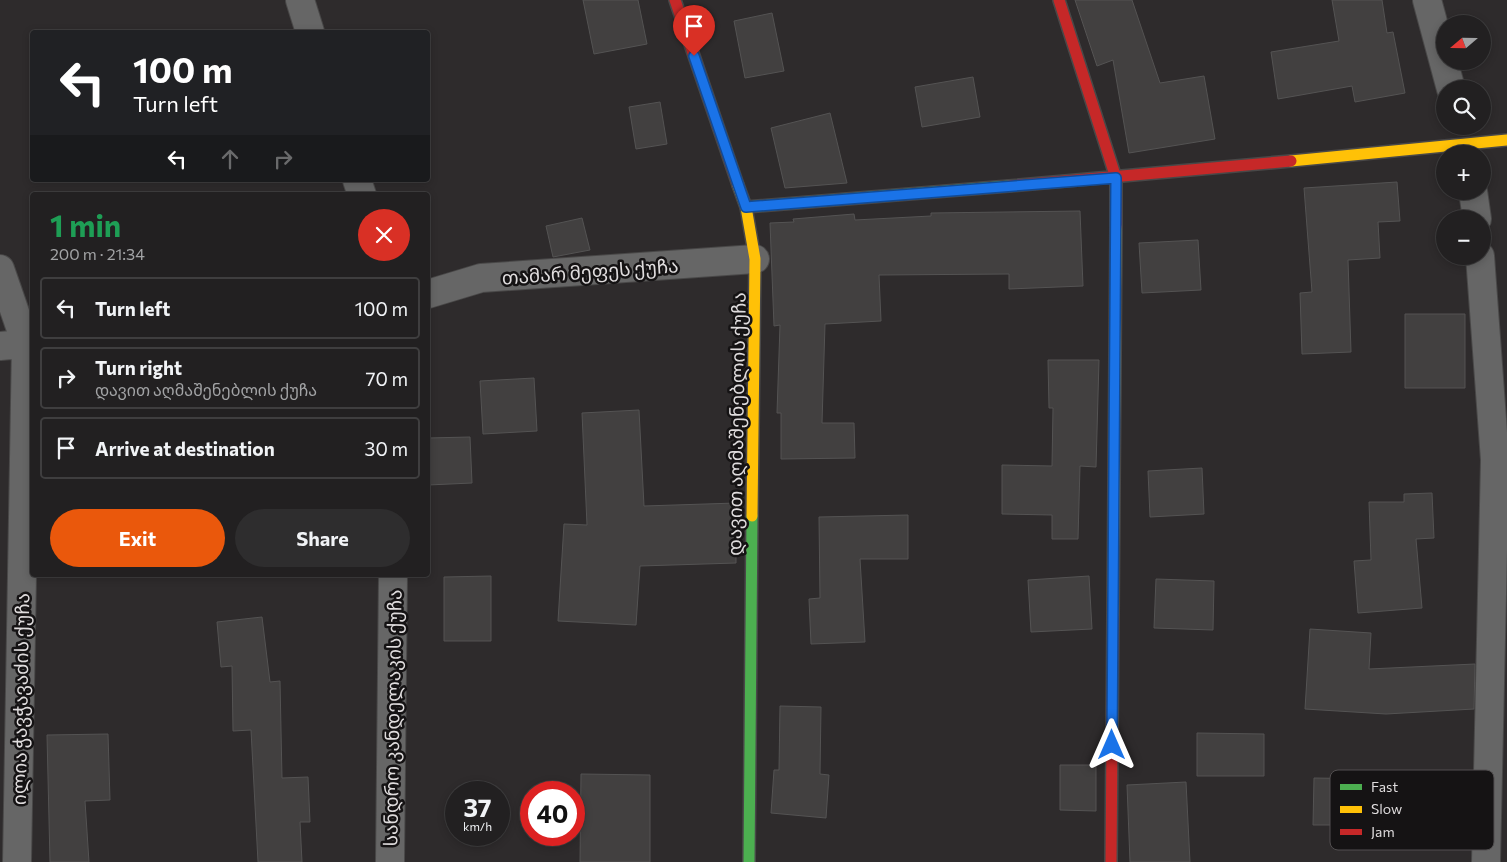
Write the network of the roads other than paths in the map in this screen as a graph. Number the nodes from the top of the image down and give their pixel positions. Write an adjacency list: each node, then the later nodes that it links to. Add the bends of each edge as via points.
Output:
1 (300, 0): 5 (street)
2 (675, 0): 10 (street, დავით აღმაშენებლის ქუჩა)
3 (1059, 0): 9 (street)
4 (1427, 0): 6 (street)
5 (309, 30)
6 (1448, 80)
7 (1507, 140): 8 (street)
8 (1464, 141): 9 (street)
9 (1116, 178): 10 (street); 21 (street)
10 (746, 207): 11 (street, დავით აღმაშენებლის ქუჩა)
11 (755, 259): 14 (street, თამარ მეფეს ქუჩა, via 481,278); 20 (street, დავით აღმაშენებლის ქუჩა)
12 (1481, 265): 17 (street, via 1495,460)
13 (0, 269): 15 (street, ილია ჭავჭავაძის ქუჩა)
14 (430, 293)
15 (19, 344): 18 (street, ილია ჭავჭავაძის ქუჩა)
16 (393, 577): 19 (street, სანდრო კანდელაკის ქუჩა)
17 (1488, 770)
18 (17, 862)
19 (390, 862)
20 (749, 862)
21 (1111, 862)

